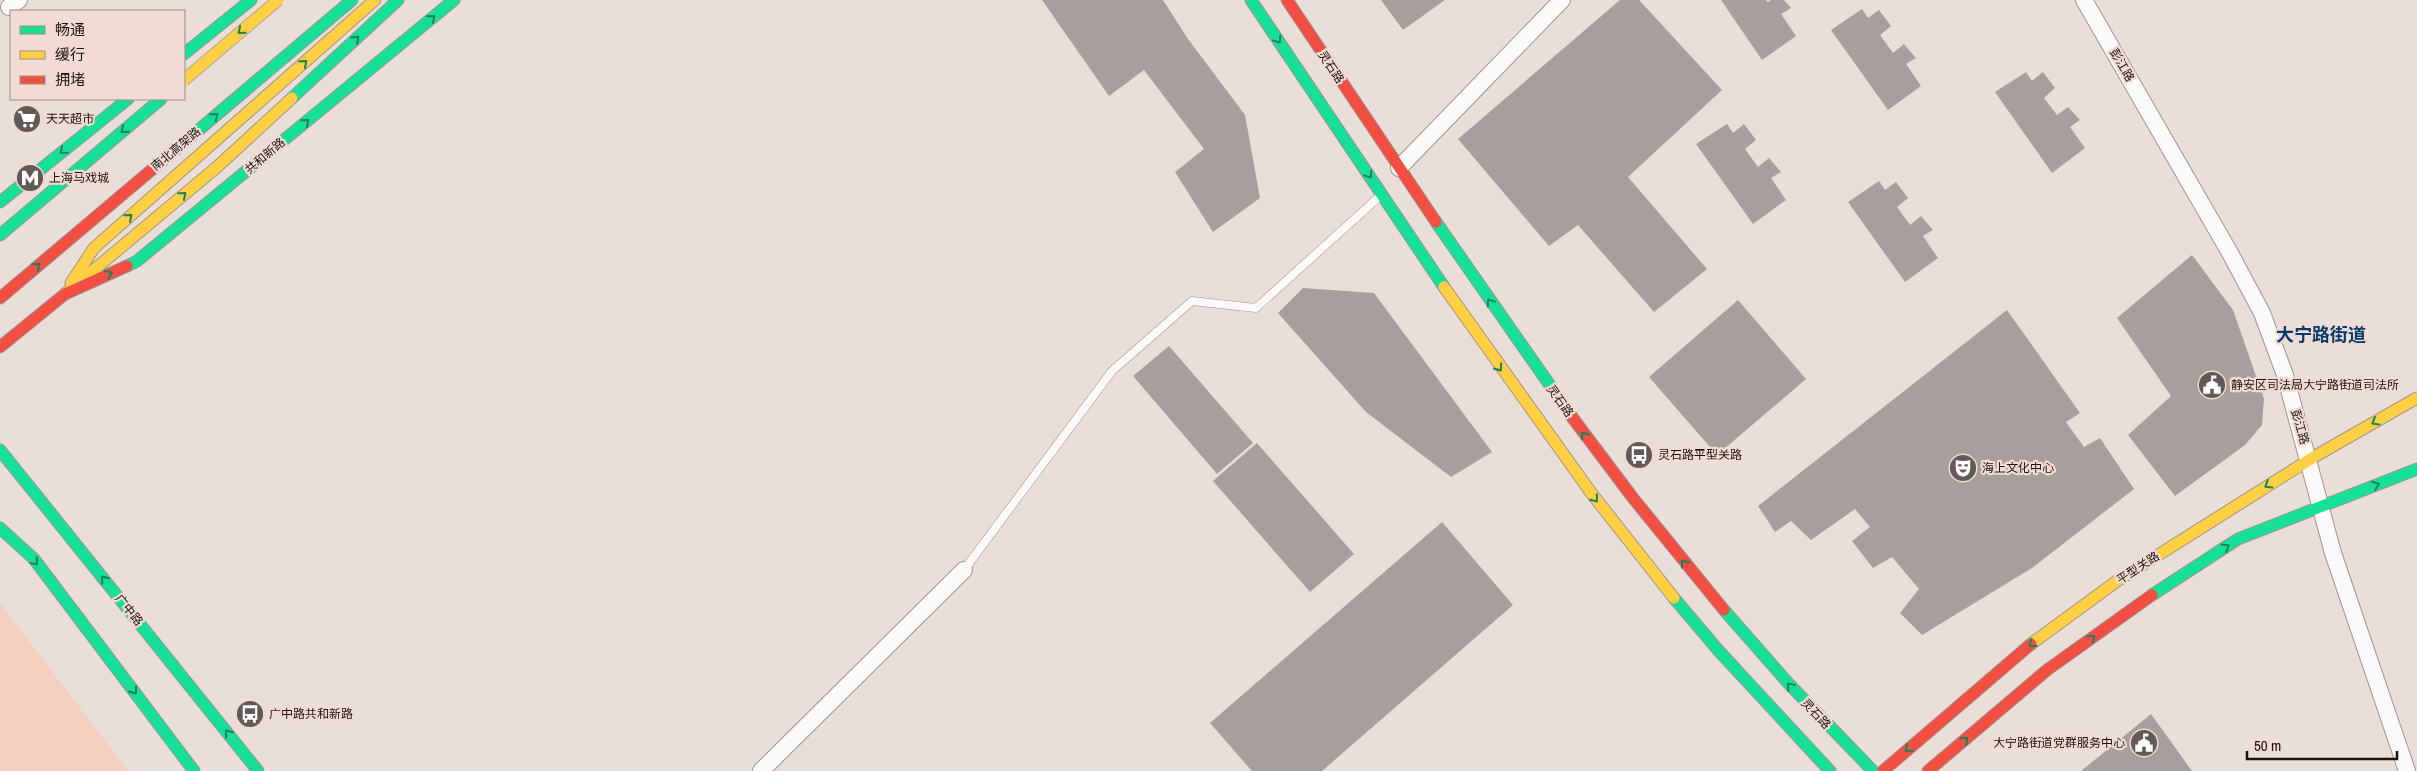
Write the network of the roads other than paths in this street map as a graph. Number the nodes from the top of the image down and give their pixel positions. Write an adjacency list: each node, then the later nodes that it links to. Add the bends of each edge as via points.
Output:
1 (251, 0): 11 (main road)
2 (278, 0): 12 (main road, one-way to 12, bridge)
3 (352, 0): 20 (main road, 南北高架路, one-way to 3)
4 (375, 0): 19 (main road, 共和新路, one-way to 4, via 94,248)
5 (398, 0): 19 (main road, one-way to 5, via 217,167)
6 (454, 0): 19 (main road, 共和新路, one-way to 6, via 137,261)
7 (1251, 0): 16 (main road, one-way to 16)
8 (1286, 0): 15 (main road, 灵石路)
9 (1562, 0): 15 (street)
10 (2084, 0): 24 (street, 彭江路, via 2262,313)
11 (185, 53)
12 (185, 79)
13 (127, 100): 17 (main road, one-way to 17)
14 (161, 100): 18 (main road, one-way to 18)
15 (1399, 168): 33 (main road, 灵石路, one-way to 15, via 1817,716 1703,587 1588,439)
16 (1382, 194): 28 (lane, via 1256,308 1192,301 1112,372); 32 (main road, one-way to 32, via 1485,348 1574,472 1672,596 1790,732)
17 (0, 202)
18 (0, 235)
19 (65, 294): 21 (main road, 共和新路)
20 (0, 298)
21 (0, 347)
22 (2417, 398): 24 (main road, 平型关路, one-way to 24)
23 (0, 450): 30 (main road, 广中路, one-way to 23)
24 (2310, 459): 26 (street, 彭江路); 34 (main road, 平型关路, one-way to 34, via 2117,581 2020,652)
25 (2417, 469): 26 (main road, one-way to 25)
26 (2322, 506): 35 (main road, one-way to 26, via 2047,670 2148,597 2238,539); 36 (street, 彭江路, via 2333,553)
27 (0, 528): 29 (main road, one-way to 29, via 34,559)
28 (964, 570): 31 (street)
29 (194, 771)
30 (258, 771)
31 (761, 771)
32 (1830, 771)
33 (1873, 771)
34 (1883, 771)
35 (1928, 771)
36 (2407, 771)

